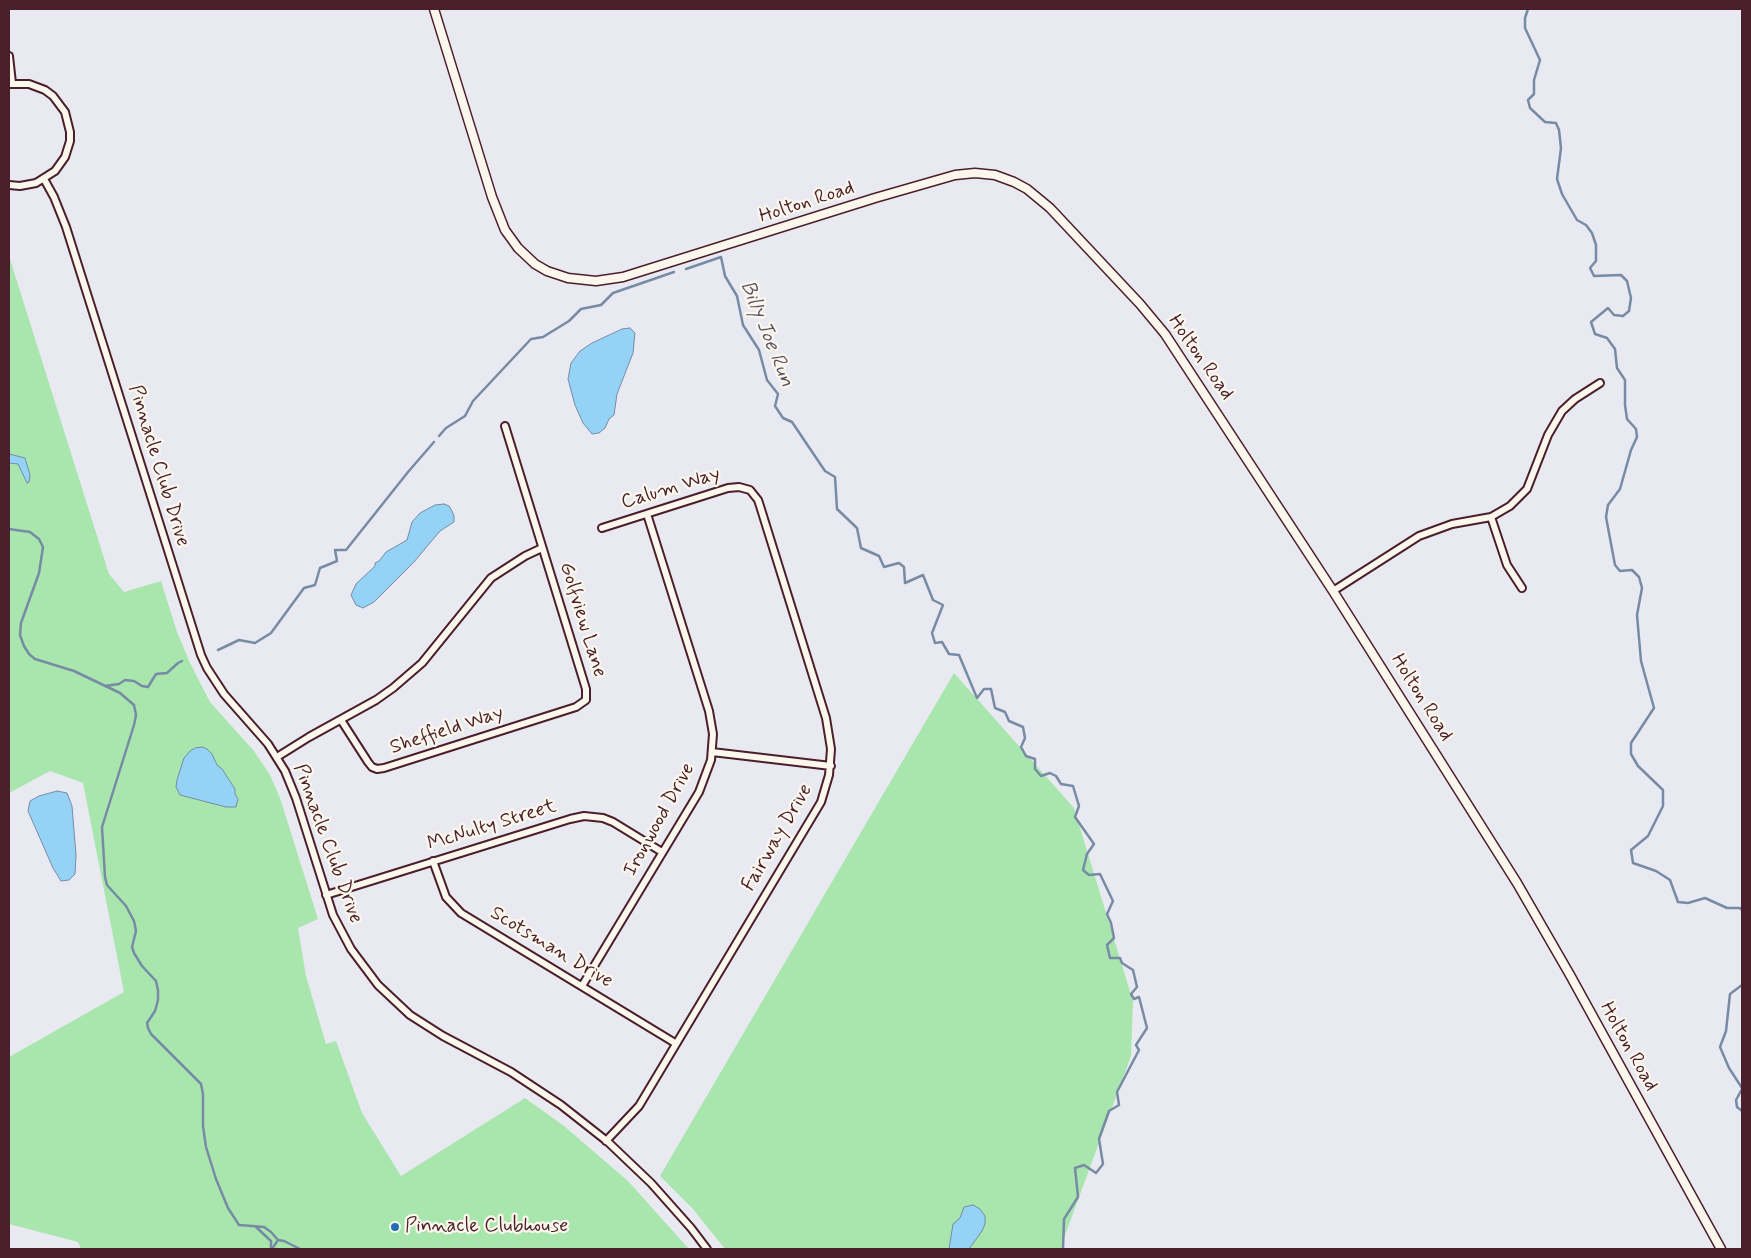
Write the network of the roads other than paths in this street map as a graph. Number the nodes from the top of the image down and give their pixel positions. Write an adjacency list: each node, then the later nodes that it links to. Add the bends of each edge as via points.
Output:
1 (434, 9): 14 (street, Holton Road, via 505,230 535,264 568,278 596,281 623,277 955,174 995,175 1027,189 1050,208 1166,334)
2 (9, 56): 3 (street)
3 (10, 84): 4 (street, via 29,84 45,90 59,103 69,122 70,141 65,157)
4 (44, 179): 5 (street, via 29,185); 18 (street, Pinnacle Club Drive, via 66,227 201,655 224,694)
5 (9, 185)
6 (1600, 383): 10 (street, via 1562,411 1548,435 1527,489 1510,506)
7 (505, 426): 12 (street, Golfview Lane)
8 (750, 490): 9 (street, Calum Way, via 728,488); 19 (street, Fairway Drive, via 758,500 826,718 831,740)
9 (648, 514): 11 (street, Calum Way); 17 (street, Ironwood Drive, via 709,711)
10 (1491, 516): 13 (street, via 1507,565); 14 (street, via 1452,524 1419,536)
11 (602, 528)
12 (542, 548): 15 (street, Golfview Lane, via 586,689); 16 (street, via 491,578 422,663 376,700)
13 (1522, 588)
14 (1333, 591): 27 (street, Holton Road, via 1517,883)
15 (584, 702): 16 (street, Sheffield Way, via 377,769 368,762)
16 (341, 720): 18 (street)
17 (712, 752): 19 (street); 20 (street, Ironwood Drive, via 703,784)
18 (277, 758): 22 (street, Pinnacle Club Drive, via 296,798)
19 (831, 766): 24 (street, Fairway Drive, via 821,802)
20 (662, 852): 21 (street, McNulty Street, via 613,822 589,816); 23 (street, Ironwood Drive)
21 (433, 862): 22 (street, McNulty Street); 23 (street, Scotsman Drive, via 443,893 461,913)
22 (326, 895): 25 (street, Pinnacle Club Drive, via 350,949 395,1002 427,1027 518,1076)
23 (582, 986): 24 (street, Scotsman Drive)
24 (675, 1042): 25 (street, Fairway Drive, via 639,1106)
25 (606, 1141): 26 (street, Pinnacle Club Drive, via 651,1183)
26 (706, 1249)
27 (1721, 1249)

